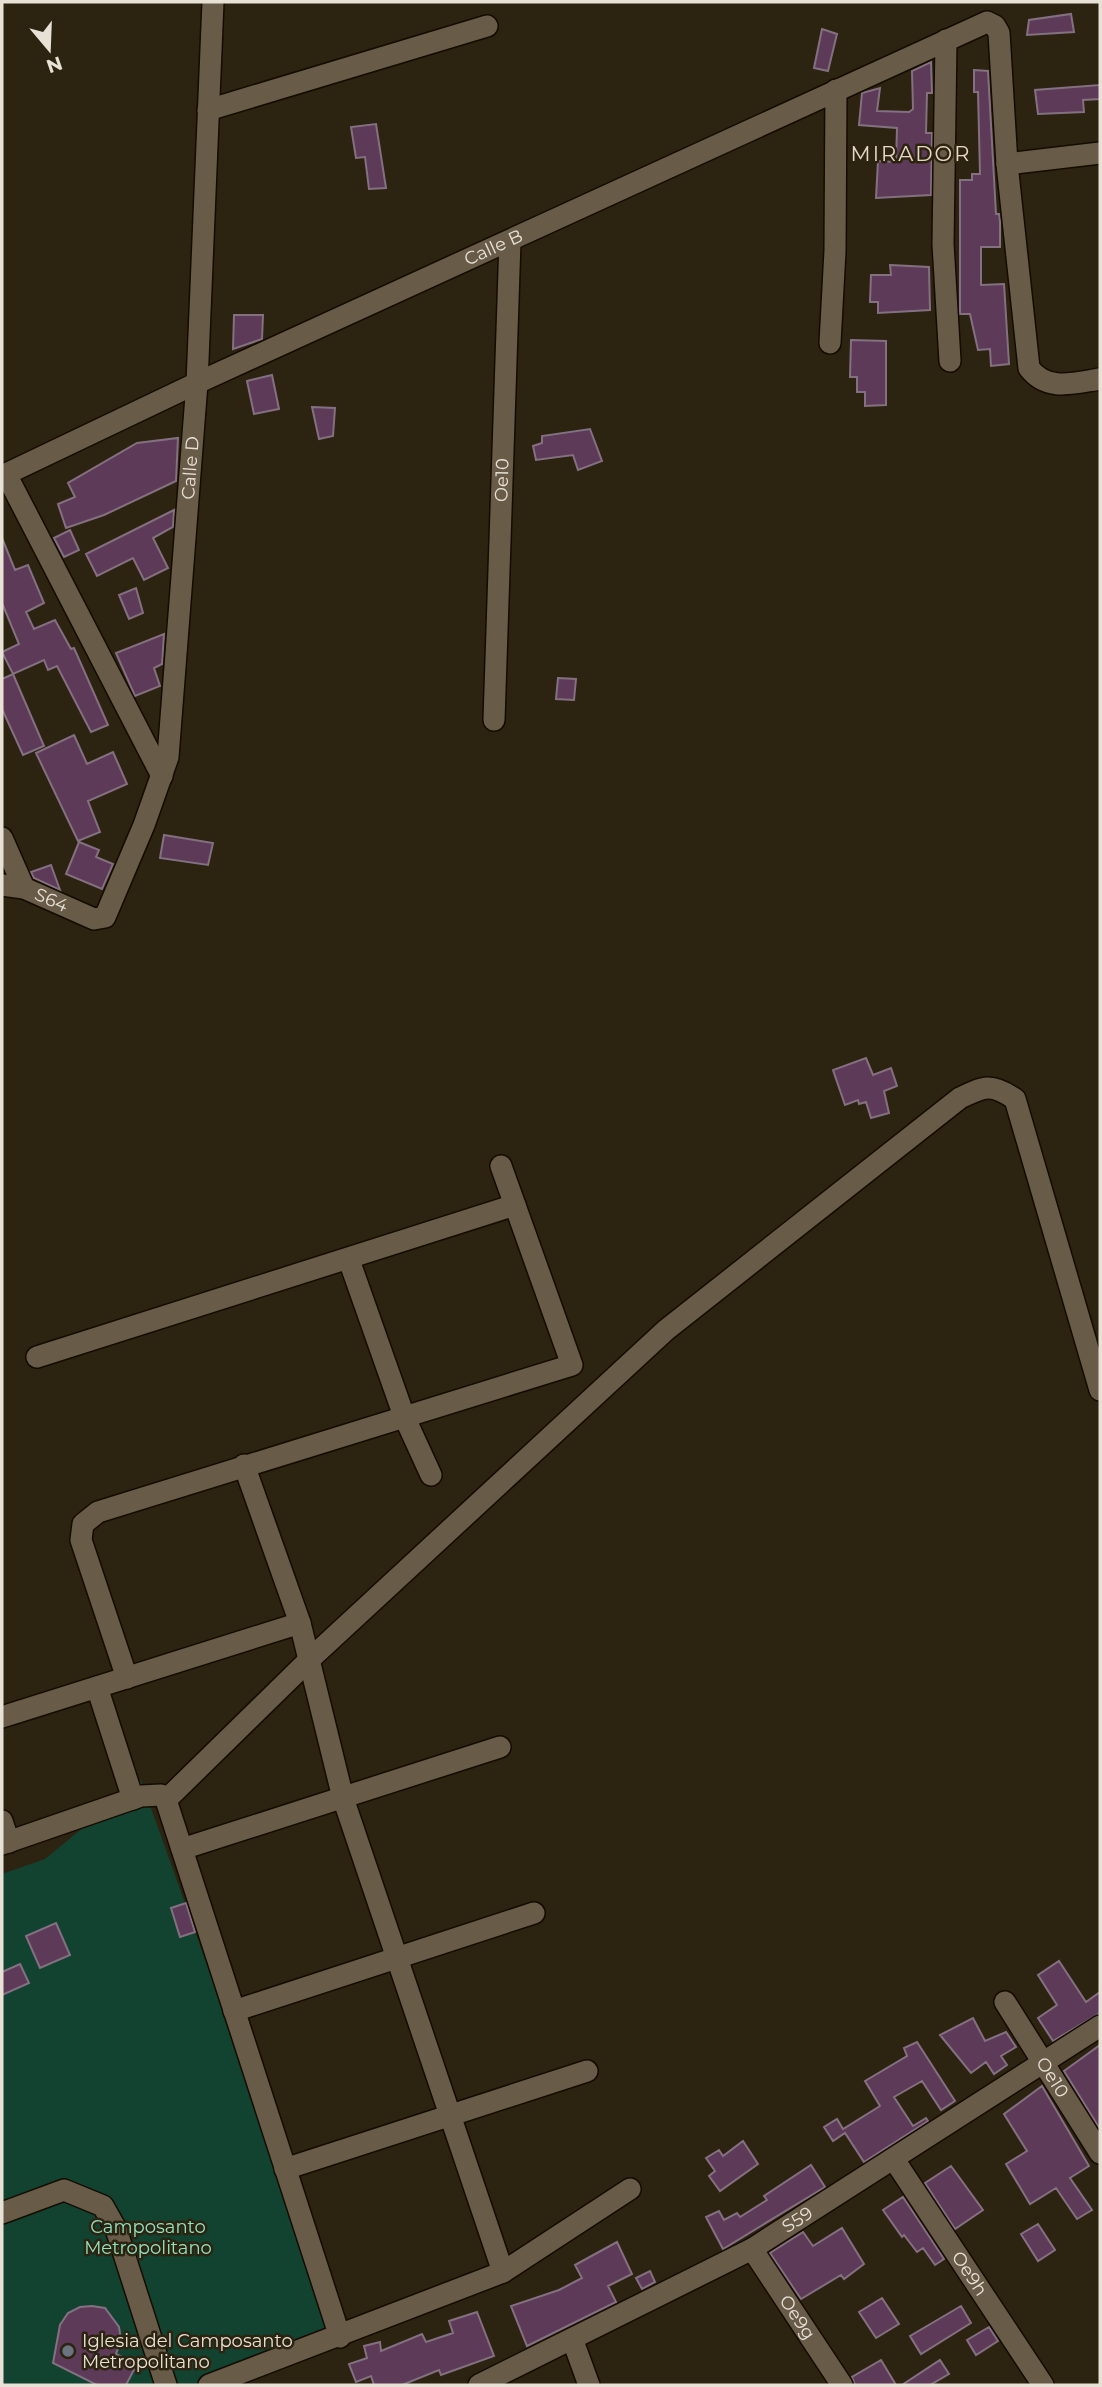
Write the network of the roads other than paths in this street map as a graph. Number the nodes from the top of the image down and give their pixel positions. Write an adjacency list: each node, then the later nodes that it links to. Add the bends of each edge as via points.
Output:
1 (213, 2): 5 (street, Calle D)
2 (487, 26): 5 (street)
3 (946, 40): 4 (street, Calle B); 7 (street, Calle B, via 987,22 999,33); 10 (street, via 942,232)
4 (836, 90): 8 (street, Calle B); 9 (street)
5 (208, 110): 12 (street, Calle D)
6 (1100, 153): 7 (street)
7 (1007, 164): 11 (street, via 1028,368 1036,378 1058,385)
8 (510, 241): 12 (street, Calle B); 14 (street, Oe10)
9 (830, 343)
10 (950, 361)
11 (1100, 379)
12 (197, 383): 13 (street, Calle B); 15 (street, Calle D, via 168,757)
13 (4, 475): 15 (street)
14 (494, 720)
15 (162, 776): 19 (street, Calle D, via 108,912)
16 (2, 838): 18 (street)
17 (2, 885): 18 (street, S64)
18 (23, 888): 19 (street, S64)
19 (100, 919)
20 (501, 1166): 21 (street)
21 (515, 1205): 22 (street); 25 (street, via 572,1365)
22 (349, 1260): 23 (street); 25 (street)
23 (37, 1357)
24 (1100, 1390): 29 (street, via 1015,1099 998,1088 983,1087 960,1098 667,1330)
25 (404, 1416): 26 (street); 27 (street)
26 (244, 1465): 28 (street); 30 (street, via 98,1512 83,1524 81,1540)
27 (430, 1475)
28 (300, 1623): 29 (street); 30 (street)
29 (309, 1660): 34 (street); 36 (street)
30 (127, 1678): 31 (street)
31 (97, 1687): 32 (street); 35 (street)
32 (2, 1717)
33 (500, 1747): 34 (street)
34 (343, 1798): 39 (street); 41 (street)
35 (133, 1799): 36 (street, via 150,1794); 38 (street)
36 (166, 1800): 39 (street)
37 (2, 1821): 38 (street)
38 (6, 1843)
39 (181, 1849): 43 (street)
40 (534, 1913): 41 (street)
41 (397, 1958): 43 (street); 47 (street)
42 (1005, 2002): 45 (street, Oe10)
43 (234, 2011): 50 (street)
44 (1100, 2026): 45 (street, S59)
45 (1044, 2064): 48 (street, Oe10); 49 (street, S59)
46 (587, 2071): 47 (street)
47 (450, 2116): 50 (street); 54 (street)
48 (1100, 2153)
49 (895, 2161): 53 (street, S59); 62 (street, Oe9h)
50 (285, 2169): 55 (street)
51 (630, 2189): 54 (street)
52 (2, 2213): 57 (street, via 64,2190 103,2206 116,2229)
53 (752, 2249): 56 (street, S59); 61 (street, Oe9g)
54 (503, 2272): 55 (street)
55 (340, 2337): 58 (street)
56 (573, 2341): 59 (street, S59); 60 (street)
57 (166, 2385)
58 (209, 2385)
59 (479, 2385)
60 (589, 2385)
61 (842, 2385)
62 (1043, 2385)

